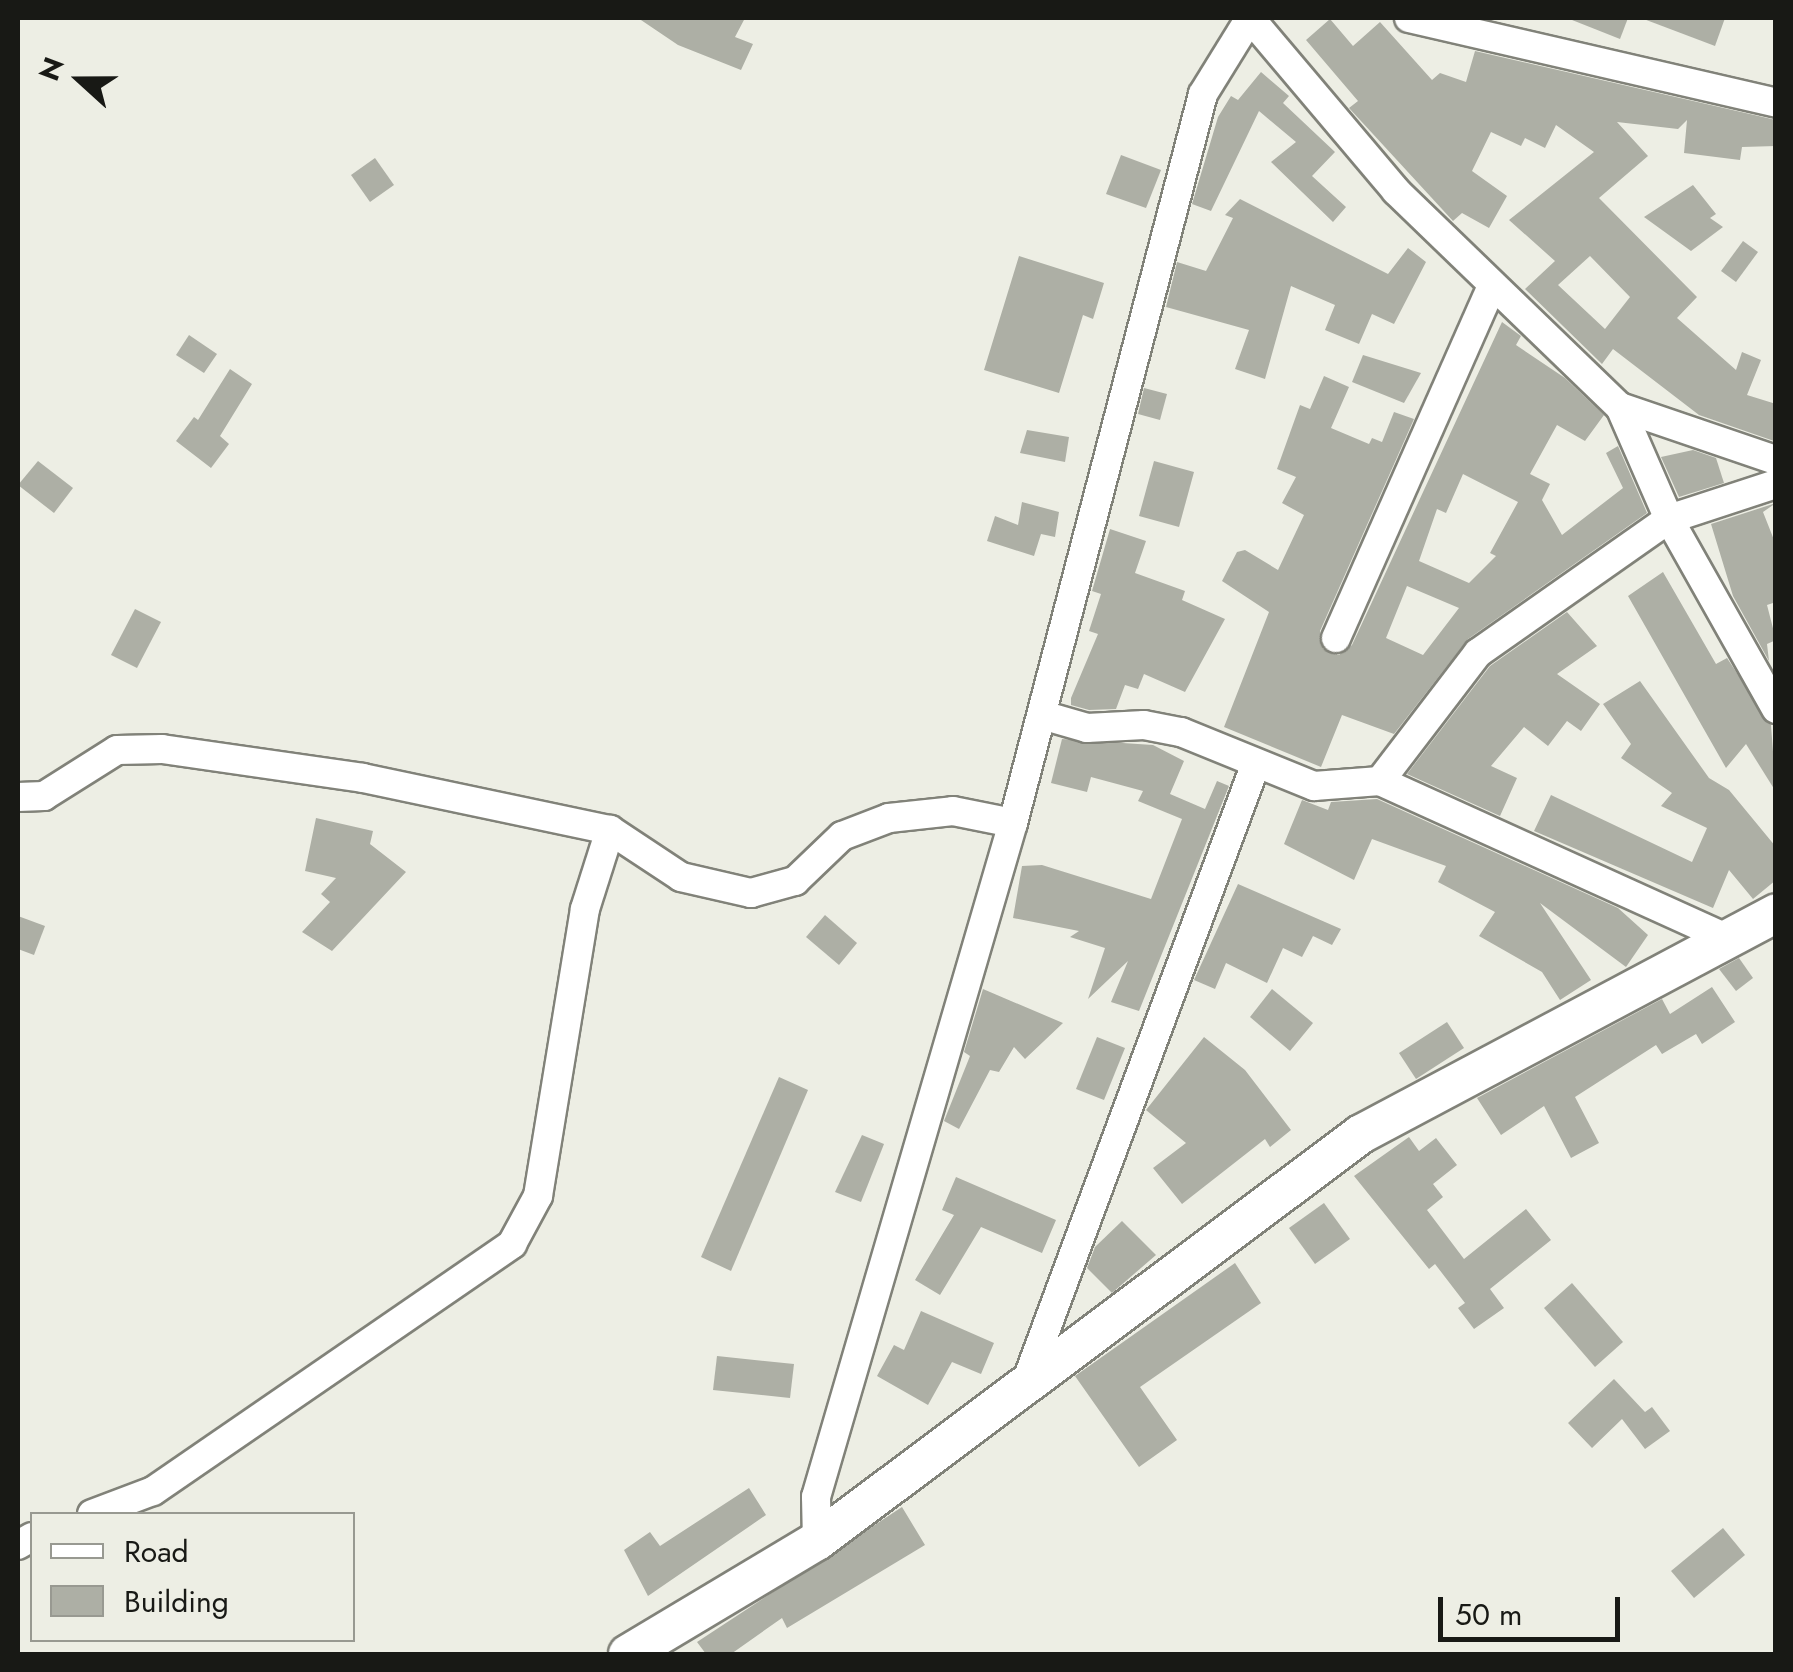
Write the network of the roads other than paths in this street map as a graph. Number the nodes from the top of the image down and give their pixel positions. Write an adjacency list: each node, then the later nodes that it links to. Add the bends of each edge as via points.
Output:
1 (1250, 18): 4 (street, via 1396,191); 11 (street, via 1203,94)
2 (1409, 18): 3 (street)
3 (1776, 103)
4 (1491, 288): 5 (street); 9 (street)
5 (1620, 408): 6 (street); 8 (street)
6 (1776, 460)
7 (1776, 484): 8 (street)
8 (1669, 519): 10 (street); 13 (street, via 1478,653)
9 (1336, 638)
10 (1776, 708)
11 (1042, 716): 12 (street, via 1087,728 1144,725 1180,732); 15 (street)
12 (1256, 766): 13 (street, via 1314,786); 19 (street)
13 (1380, 781): 18 (street)
14 (18, 797): 16 (street, via 44,796 116,750 162,749 364,778)
15 (1014, 822): 16 (street, via 953,811 889,818 842,836 795,881 751,893 682,877); 21 (street, via 816,1497)
16 (610, 830): 20 (street, via 585,909 538,1196 512,1244 153,1491)
17 (1776, 913): 18 (street)
18 (1730, 940): 19 (street, via 1361,1134)
19 (1023, 1392): 21 (street)
20 (97, 1512)
21 (817, 1541): 22 (street)
22 (628, 1654)

